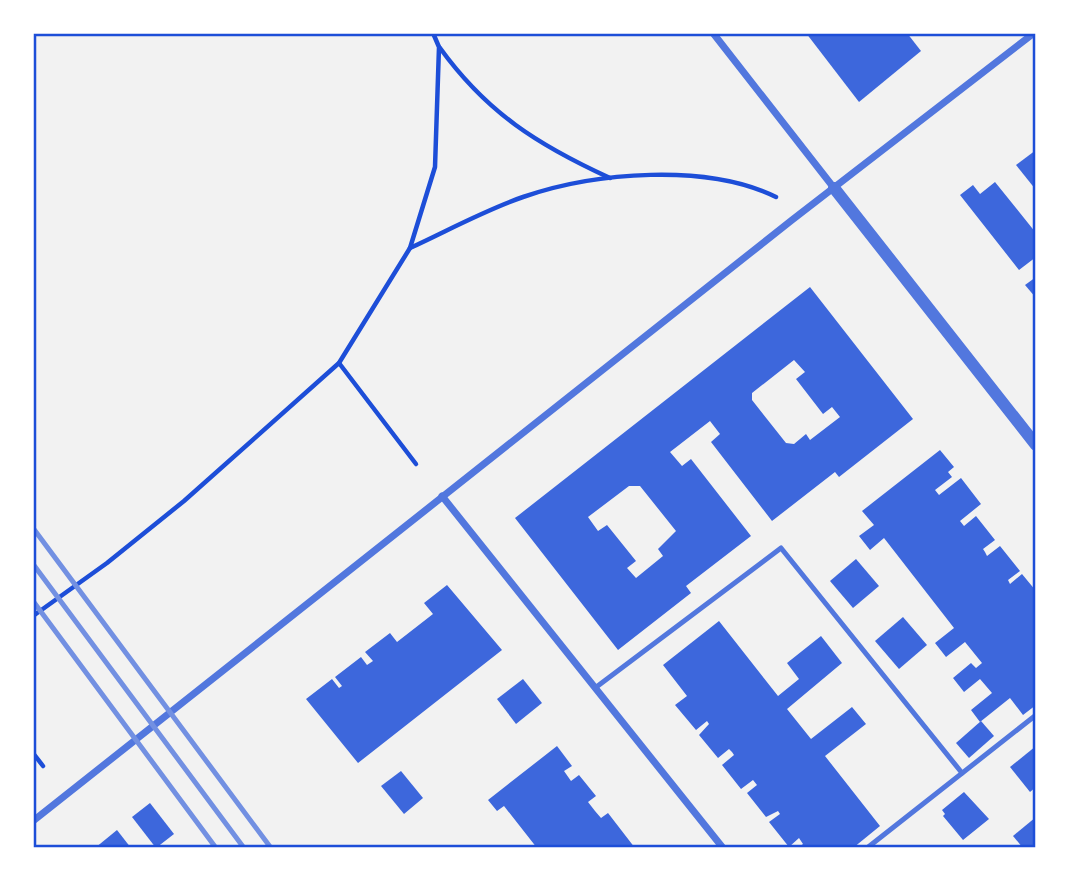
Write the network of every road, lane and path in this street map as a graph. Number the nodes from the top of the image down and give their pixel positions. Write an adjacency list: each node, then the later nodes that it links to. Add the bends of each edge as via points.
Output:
1 (433, 33): 4 (path)
2 (713, 33): 6 (street)
3 (1034, 33): 6 (street)
4 (439, 47): 5 (path, via 464,81 509,121 553,151); 8 (path, via 435,166)
5 (610, 178): 7 (path, via 693,174); 8 (path, via 524,197)
6 (834, 188): 10 (street); 12 (street)
7 (776, 197)
8 (410, 248): 9 (path)
9 (339, 363): 11 (path); 13 (path, via 184,501)
10 (1036, 445)
11 (416, 464)
12 (442, 496): 14 (street); 19 (street)
13 (33, 616)
14 (595, 688): 18 (lane, via 781,548); 20 (street)
15 (1036, 715): 18 (lane)
16 (33, 753): 17 (path)
17 (43, 766)
18 (962, 773): 21 (lane)
19 (33, 821)
20 (723, 848)
21 (867, 848)

